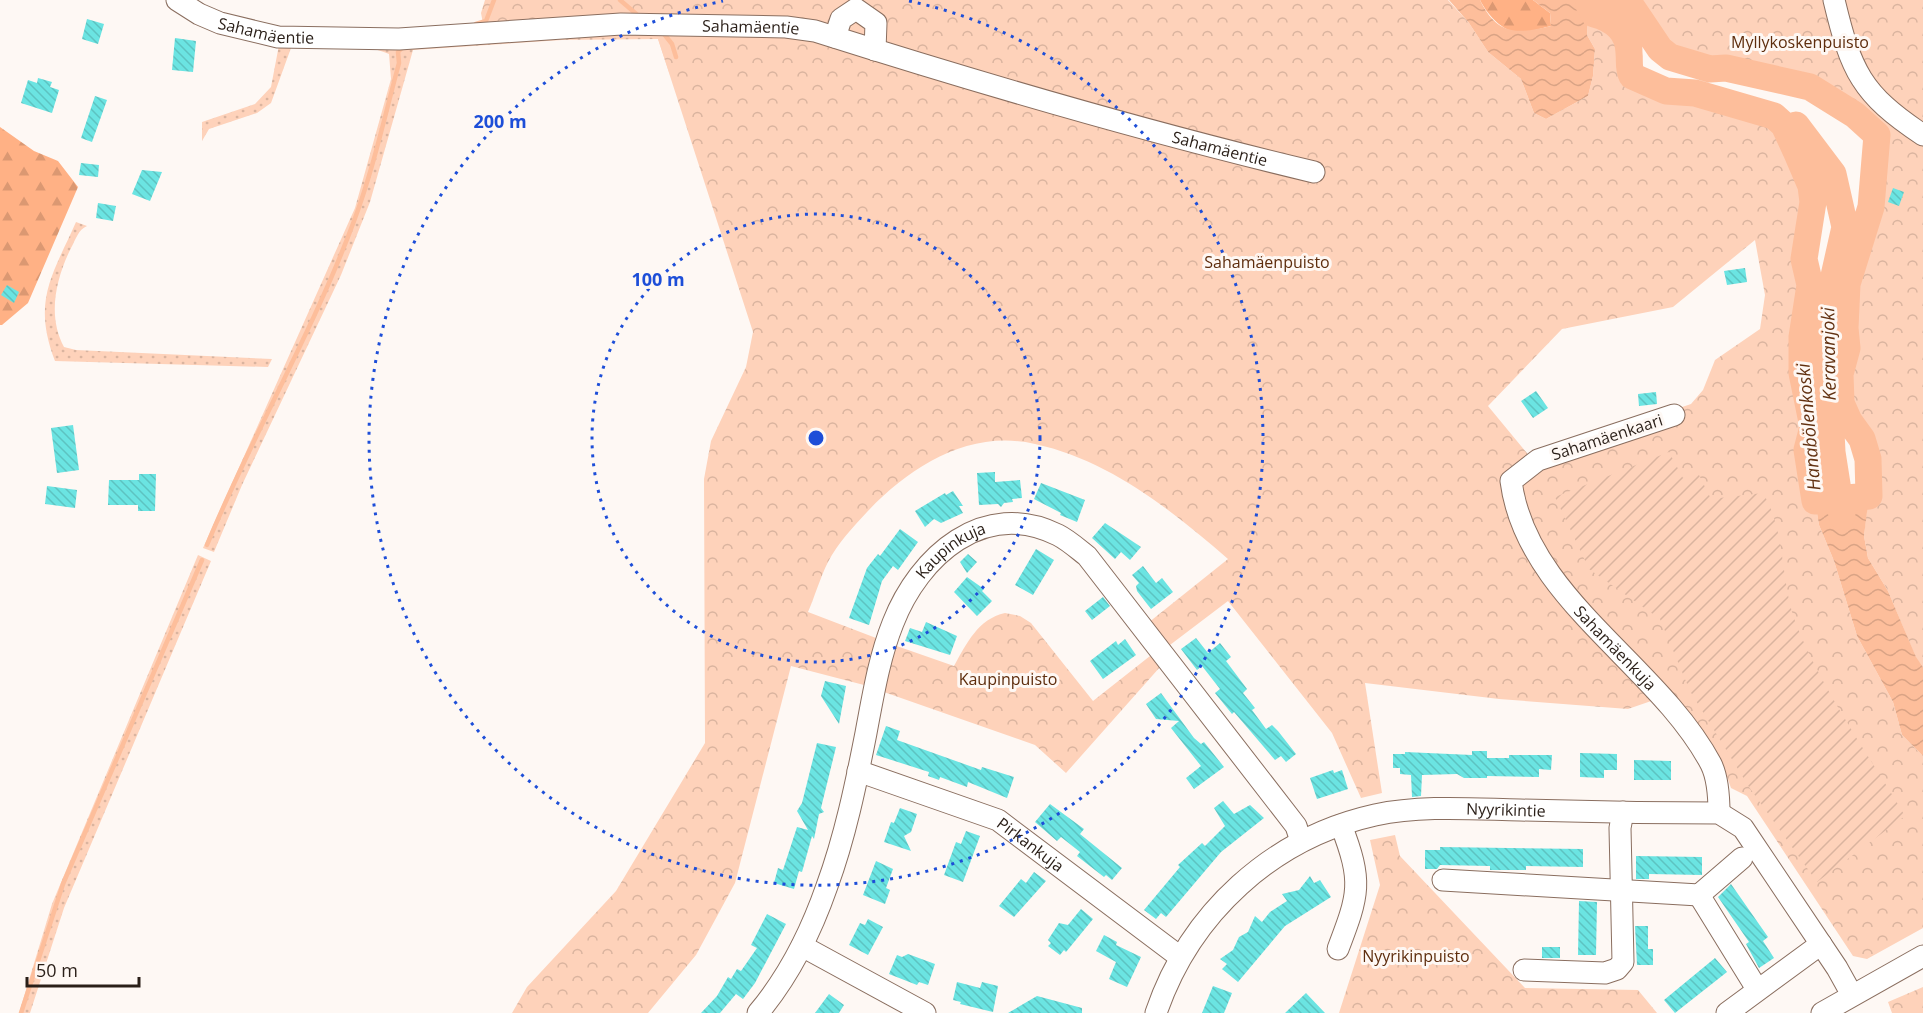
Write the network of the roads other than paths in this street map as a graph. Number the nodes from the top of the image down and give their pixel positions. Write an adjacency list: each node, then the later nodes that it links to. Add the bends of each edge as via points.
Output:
1 (177, 0): 3 (street, Sahamäentie, via 220,23 278,37 399,39 659,24 786,27)
2 (1834, 0): 5 (street, via 1856,72 1878,102)
3 (835, 37): 4 (street, Sahamäentie); 4 (street, via 842,19 856,9 876,23)
4 (875, 50): 6 (street, Sahamäentie, via 1196,143)
5 (1923, 135)
6 (1314, 172)
7 (1674, 415): 8 (street, Sahamäenkaari, via 1538,460)
8 (1511, 481): 11 (street, Sahamäenkuja, via 1520,520 1545,567 1674,709 1712,765)
9 (858, 771): 13 (street, Kaupinkuja, via 881,657 910,587 942,551 980,527 1031,525 1059,535 1087,556 1296,826); 19 (street, Kaupinkuja, via 828,886); 22 (street, Pirkankuja, via 998,820)
10 (1623, 812): 11 (street, Nyyrikintie); 12 (street, Nyyrikintie, via 1439,808 1382,814); 16 (street)
11 (1719, 813): 18 (street, via 1743,828)
12 (1341, 825): 13 (street, Nyyrikintie); 20 (street, via 1355,867 1357,887 1355,904)
13 (1301, 841): 22 (street, Nyyrikintie, via 1223,900)
14 (1742, 858): 17 (street)
15 (1443, 880): 16 (street)
16 (1622, 890): 17 (street); 23 (street, via 1624,950 1623,962 1617,969 1605,973)
17 (1699, 895): 24 (street)
18 (1821, 944): 24 (street); 25 (street)
19 (802, 946): 26 (street, Kaupinkuja); 27 (street)
20 (1338, 949)
21 (1923, 956): 25 (street)
22 (1180, 957): 28 (street, Nyyrikintie)
23 (1524, 970)
24 (1757, 989): 29 (street)
25 (1852, 994): 30 (street)
26 (758, 1013)
27 (925, 1013)
28 (1156, 1013)
29 (1727, 1013)
30 (1822, 1013)

